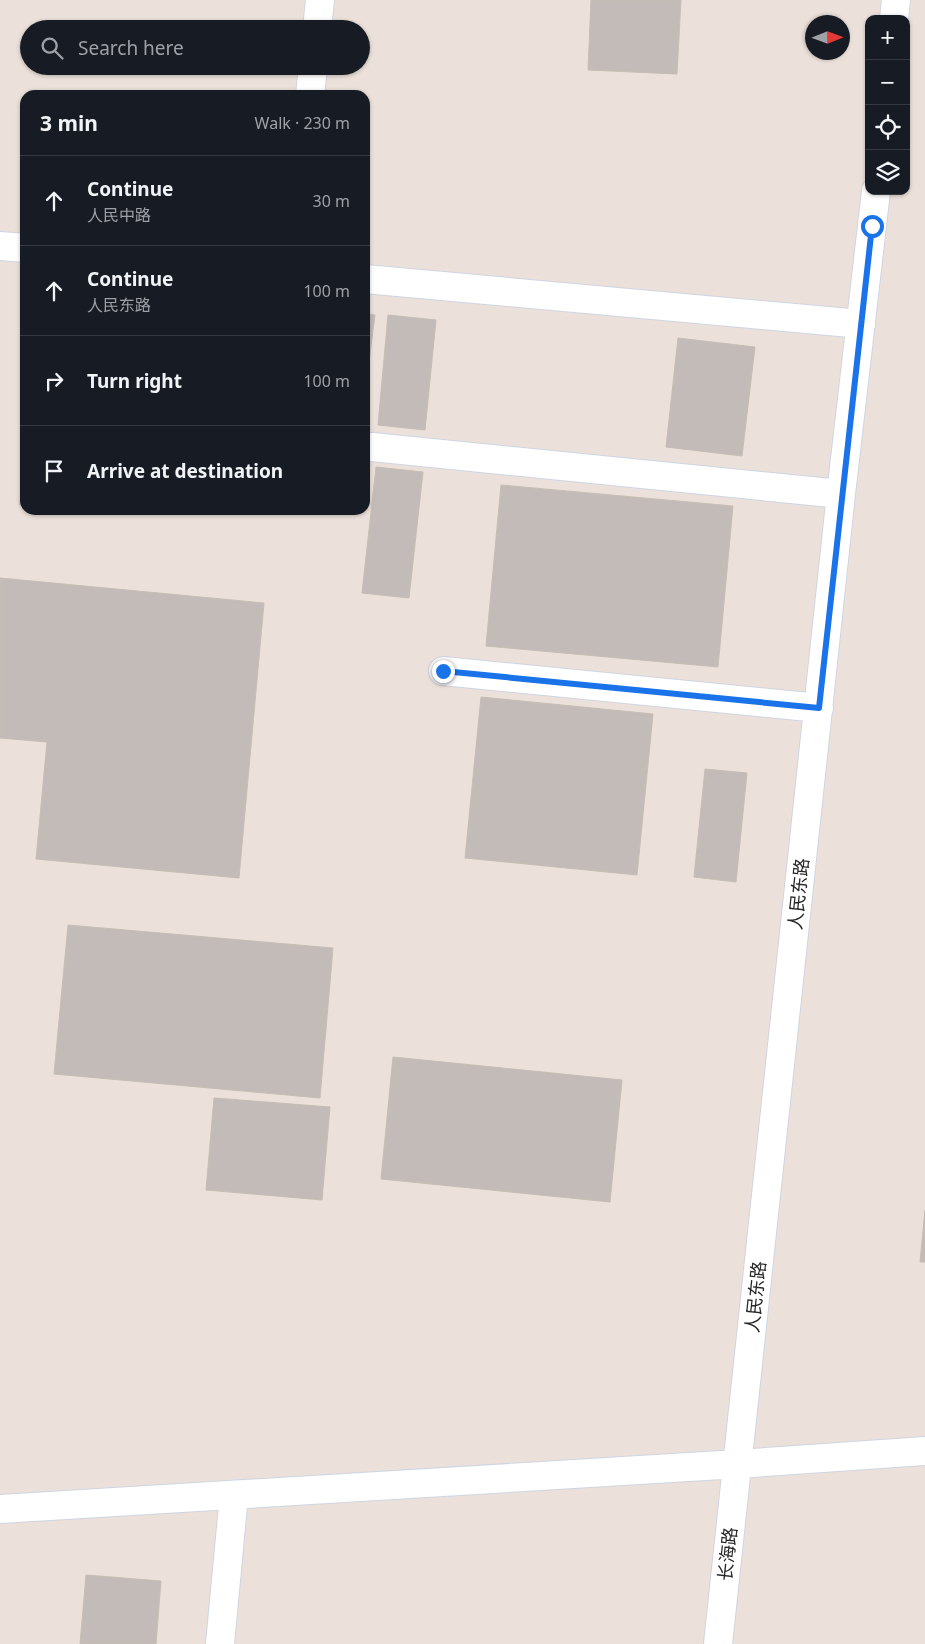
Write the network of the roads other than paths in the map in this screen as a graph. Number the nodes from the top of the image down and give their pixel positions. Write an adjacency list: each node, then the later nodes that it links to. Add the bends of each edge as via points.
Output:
1 (320, 0): 4 (street)
2 (896, 0): 3 (street)
3 (894, 15)
4 (318, 20)
5 (312, 75): 6 (street)
6 (311, 90)
7 (876, 195): 11 (street, 人民东路)
8 (0, 246): 9 (street)
9 (20, 248)
10 (370, 279): 11 (street)
11 (861, 324): 13 (street, 人民东路)
12 (372, 447): 13 (street)
13 (842, 494): 15 (street, 人民东路)
14 (443, 671): 15 (street)
15 (819, 708): 17 (street, 人民东路)
16 (925, 1451): 17 (street)
17 (738, 1464): 18 (street); 21 (street, 长海路)
18 (234, 1495): 19 (street); 20 (street)
19 (0, 1509)
20 (220, 1644)
21 (718, 1644)

